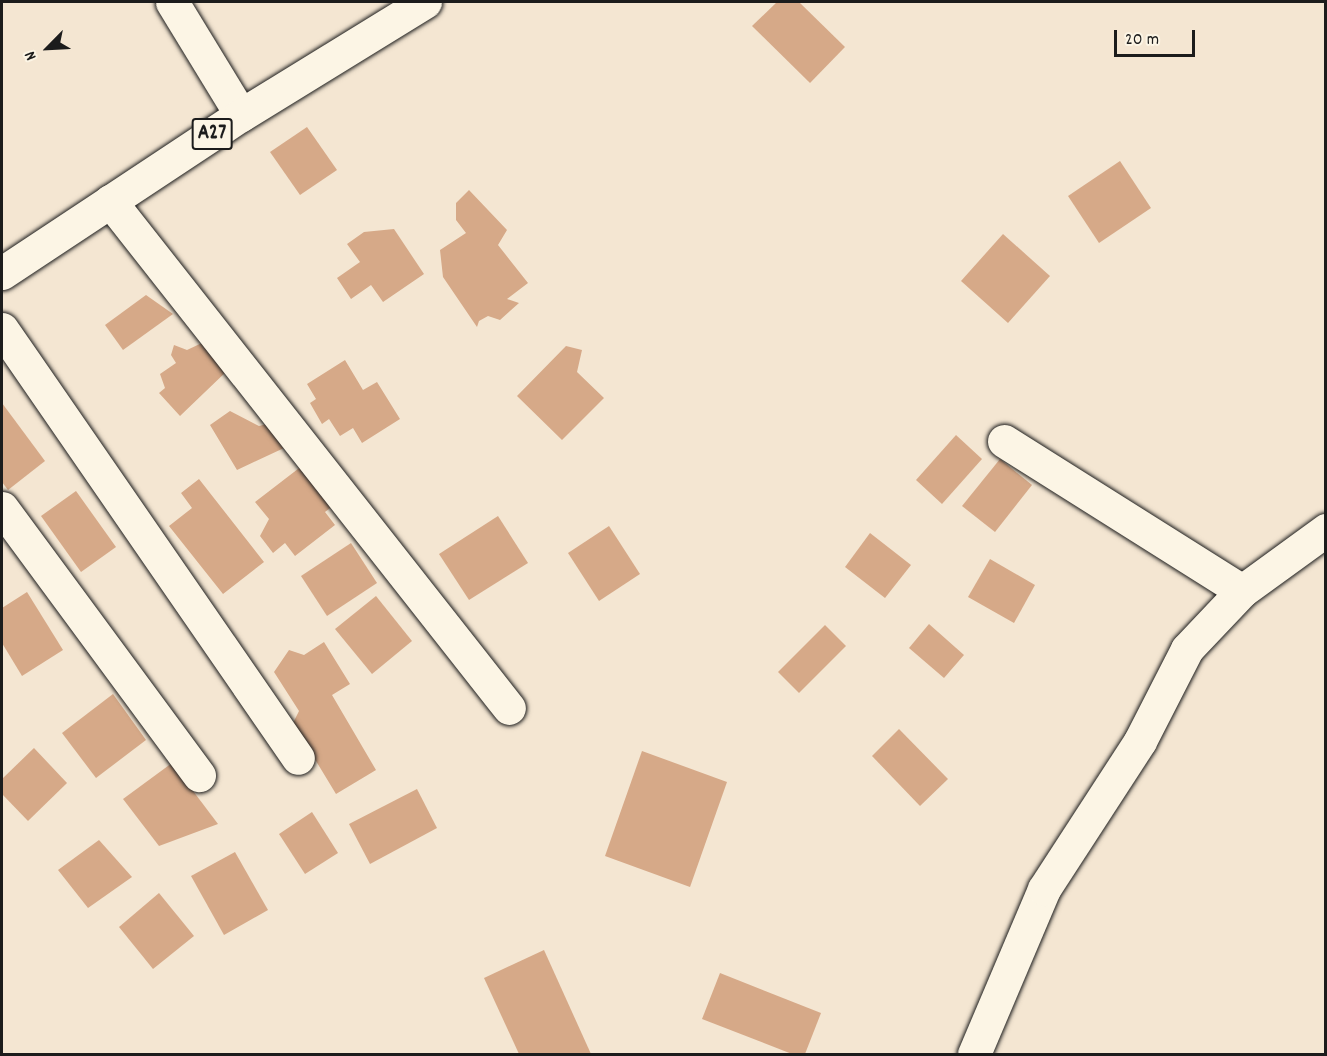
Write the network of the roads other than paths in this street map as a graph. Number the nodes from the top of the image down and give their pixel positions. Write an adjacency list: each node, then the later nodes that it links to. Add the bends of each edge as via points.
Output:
1 (172, 2): 3 (main road)
2 (425, 2): 3 (main road, A27)
3 (241, 115): 4 (main road, A27)
4 (110, 201): 5 (main road, A27); 11 (main road)
5 (2, 273)
6 (2, 329): 12 (main road)
7 (1004, 441): 10 (main road)
8 (2, 508): 13 (main road)
9 (1326, 530): 10 (main road)
10 (1242, 591): 14 (main road, via 1187,649 1140,741 1044,888)
11 (509, 708)
12 (298, 758)
13 (198, 775)
14 (974, 1054)

